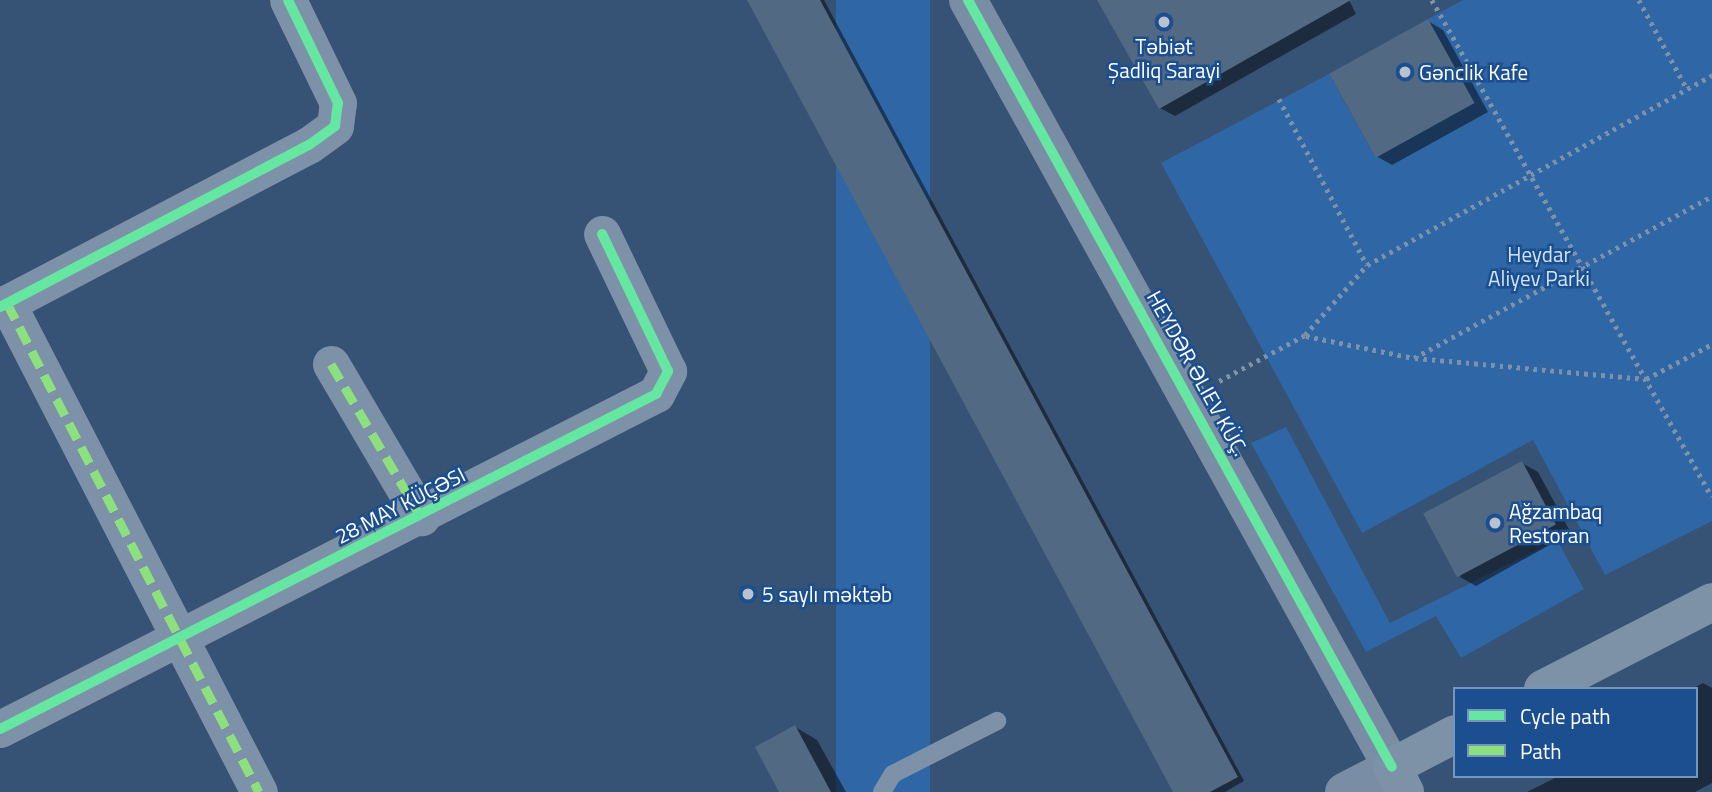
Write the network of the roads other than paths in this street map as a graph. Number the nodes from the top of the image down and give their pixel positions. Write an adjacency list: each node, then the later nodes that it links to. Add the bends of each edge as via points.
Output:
1 (288, 0): 4 (street, via 338,103 335,126 309,145)
2 (968, 0): 13 (street, HEYDƏR ƏLIEV KÜÇ.)
3 (602, 234): 6 (street, 28 MAY KÜÇƏSI, via 668,371 665,384 656,394)
4 (3, 305): 8 (street)
5 (331, 364): 6 (street)
6 (421, 517): 8 (street, 28 MAY KÜÇƏSI)
7 (1712, 602): 9 (highway)
8 (181, 635): 11 (street, 28 MAY KÜÇƏSI); 14 (street)
9 (1547, 687)
10 (997, 721): 15 (lane, via 893,774)
11 (0, 729)
12 (1453, 736): 13 (highway)
13 (1398, 780): 16 (street)
14 (259, 792)
15 (881, 792)
16 (1343, 792)

